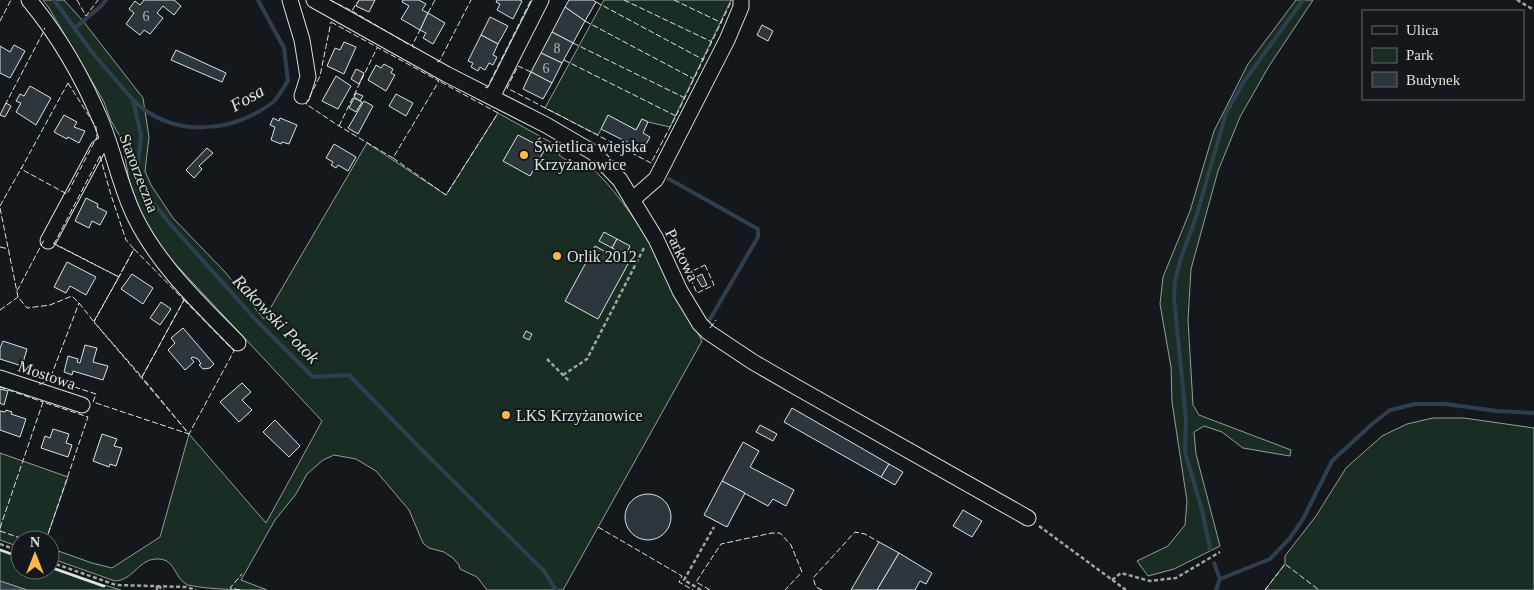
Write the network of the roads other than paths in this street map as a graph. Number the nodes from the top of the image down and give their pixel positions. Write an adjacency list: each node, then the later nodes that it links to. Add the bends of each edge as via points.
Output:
1 (29, 0): 8 (street, Starorzeczna, via 54,33 79,76 101,121)
2 (290, 0): 6 (street, via 302,40 308,77)
3 (314, 0): 7 (street, Parkowa)
4 (541, 0): 7 (street)
5 (741, 0): 9 (street, via 727,40 656,179)
6 (302, 96)
7 (492, 97): 9 (street, Parkowa, via 594,153 620,180)
8 (107, 142): 10 (street, via 98,148); 11 (street, Starorzeczna, via 134,216 148,241 167,267)
9 (632, 200): 14 (street, Parkowa, via 653,234 680,291 708,332)
10 (48, 241)
11 (238, 343)
12 (0, 378): 13 (street, Mostowa)
13 (82, 405)
14 (1028, 518)

